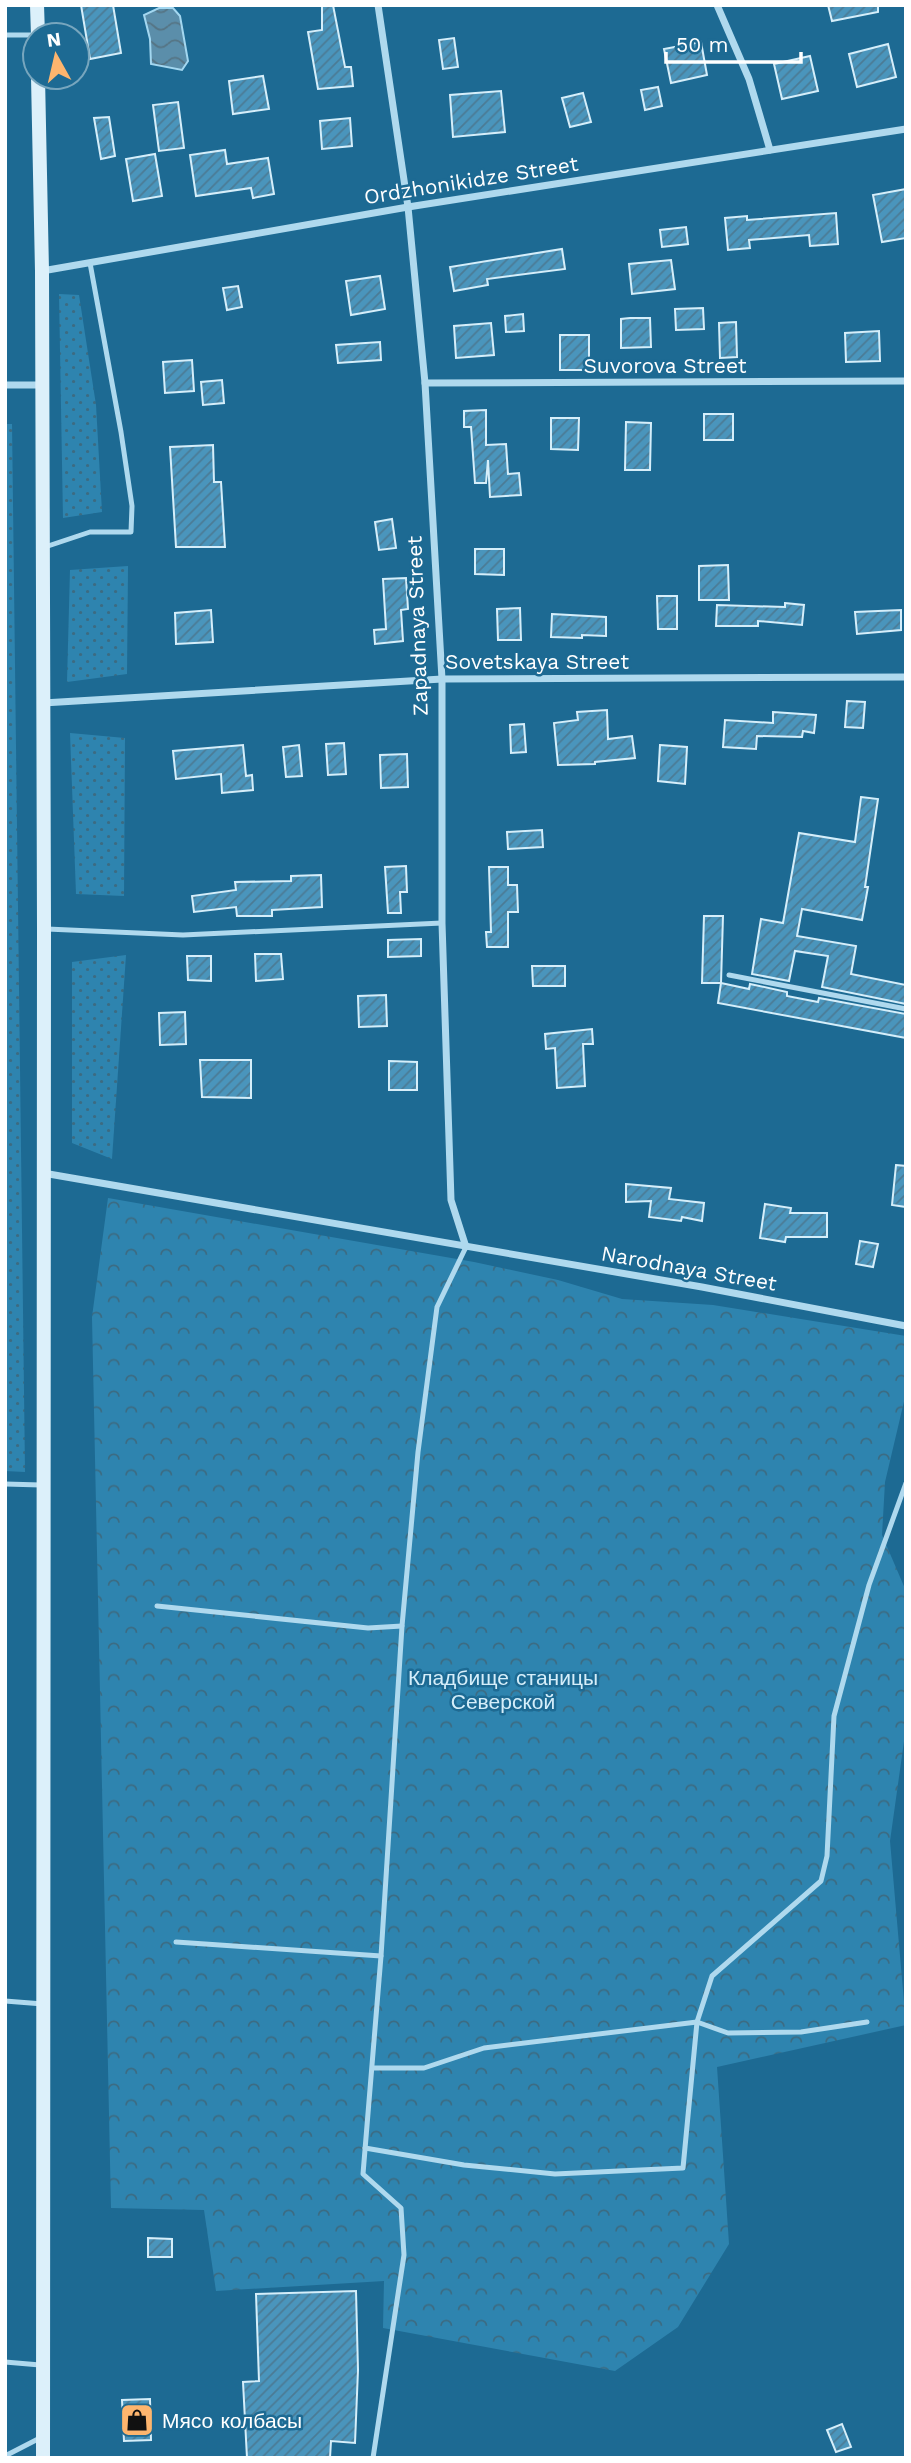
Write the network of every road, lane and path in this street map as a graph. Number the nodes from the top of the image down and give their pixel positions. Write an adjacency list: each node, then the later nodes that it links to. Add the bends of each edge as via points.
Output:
1 (378, 5): 6 (street, Zapadnaya Street)
2 (717, 5): 5 (street, via 750,79)
3 (38, 91): 8 (main road)
4 (906, 129): 5 (street, Ordzhonikidze Street)
5 (770, 150): 6 (street, Ordzhonikidze Street)
6 (408, 207): 7 (street, Ordzhonikidze Street); 10 (street, Zapadnaya Street)
7 (90, 263): 8 (street, Ordzhonikidze Street); 13 (lane, via 121,432 132,506 131,532 90,532)
8 (42, 271): 12 (main road)
9 (906, 381): 10 (street, Suvorova Street)
10 (425, 383): 15 (street, Zapadnaya Street)
11 (5, 385): 12 (street)
12 (42, 385): 13 (main road)
13 (43, 548): 16 (main road)
14 (906, 677): 15 (street, Sovetskaya Street)
15 (442, 679): 16 (street, Sovetskaya Street); 17 (street, Zapadnaya Street)
16 (43, 703): 18 (main road)
17 (442, 923): 18 (lane, via 183,935); 22 (street, Zapadnaya Street, via 451,1199)
18 (44, 928): 21 (main road)
19 (729, 975): 20 (lane)
20 (906, 1009)
21 (43, 1174): 22 (street, Narodnaya Street); 26 (main road)
22 (466, 1247): 23 (street, Narodnaya Street); 28 (lane, via 437,1307)
23 (906, 1325)
24 (906, 1483): 33 (lane, via 869,1585 834,1716 827,1856 821,1881 712,1976)
25 (5, 1484): 26 (lane)
26 (43, 1485): 32 (main road)
27 (157, 1606): 28 (lane, via 368,1628)
28 (402, 1626): 30 (lane)
29 (176, 1942): 30 (lane)
30 (381, 1956): 35 (lane)
31 (5, 2001): 32 (lane)
32 (43, 2004): 38 (main road)
33 (697, 2022): 34 (lane, via 728,2034 802,2032); 35 (lane, via 484,2048 424,2068); 36 (lane, via 683,2168 555,2174)
34 (867, 2022)
35 (373, 2068): 36 (lane)
36 (366, 2148): 42 (lane, via 363,2174 401,2208 404,2255)
37 (5, 2362): 38 (lane)
38 (43, 2365): 39 (main road)
39 (43, 2437): 40 (lane); 41 (main road)
40 (5, 2456)
41 (43, 2458)
42 (373, 2458)

